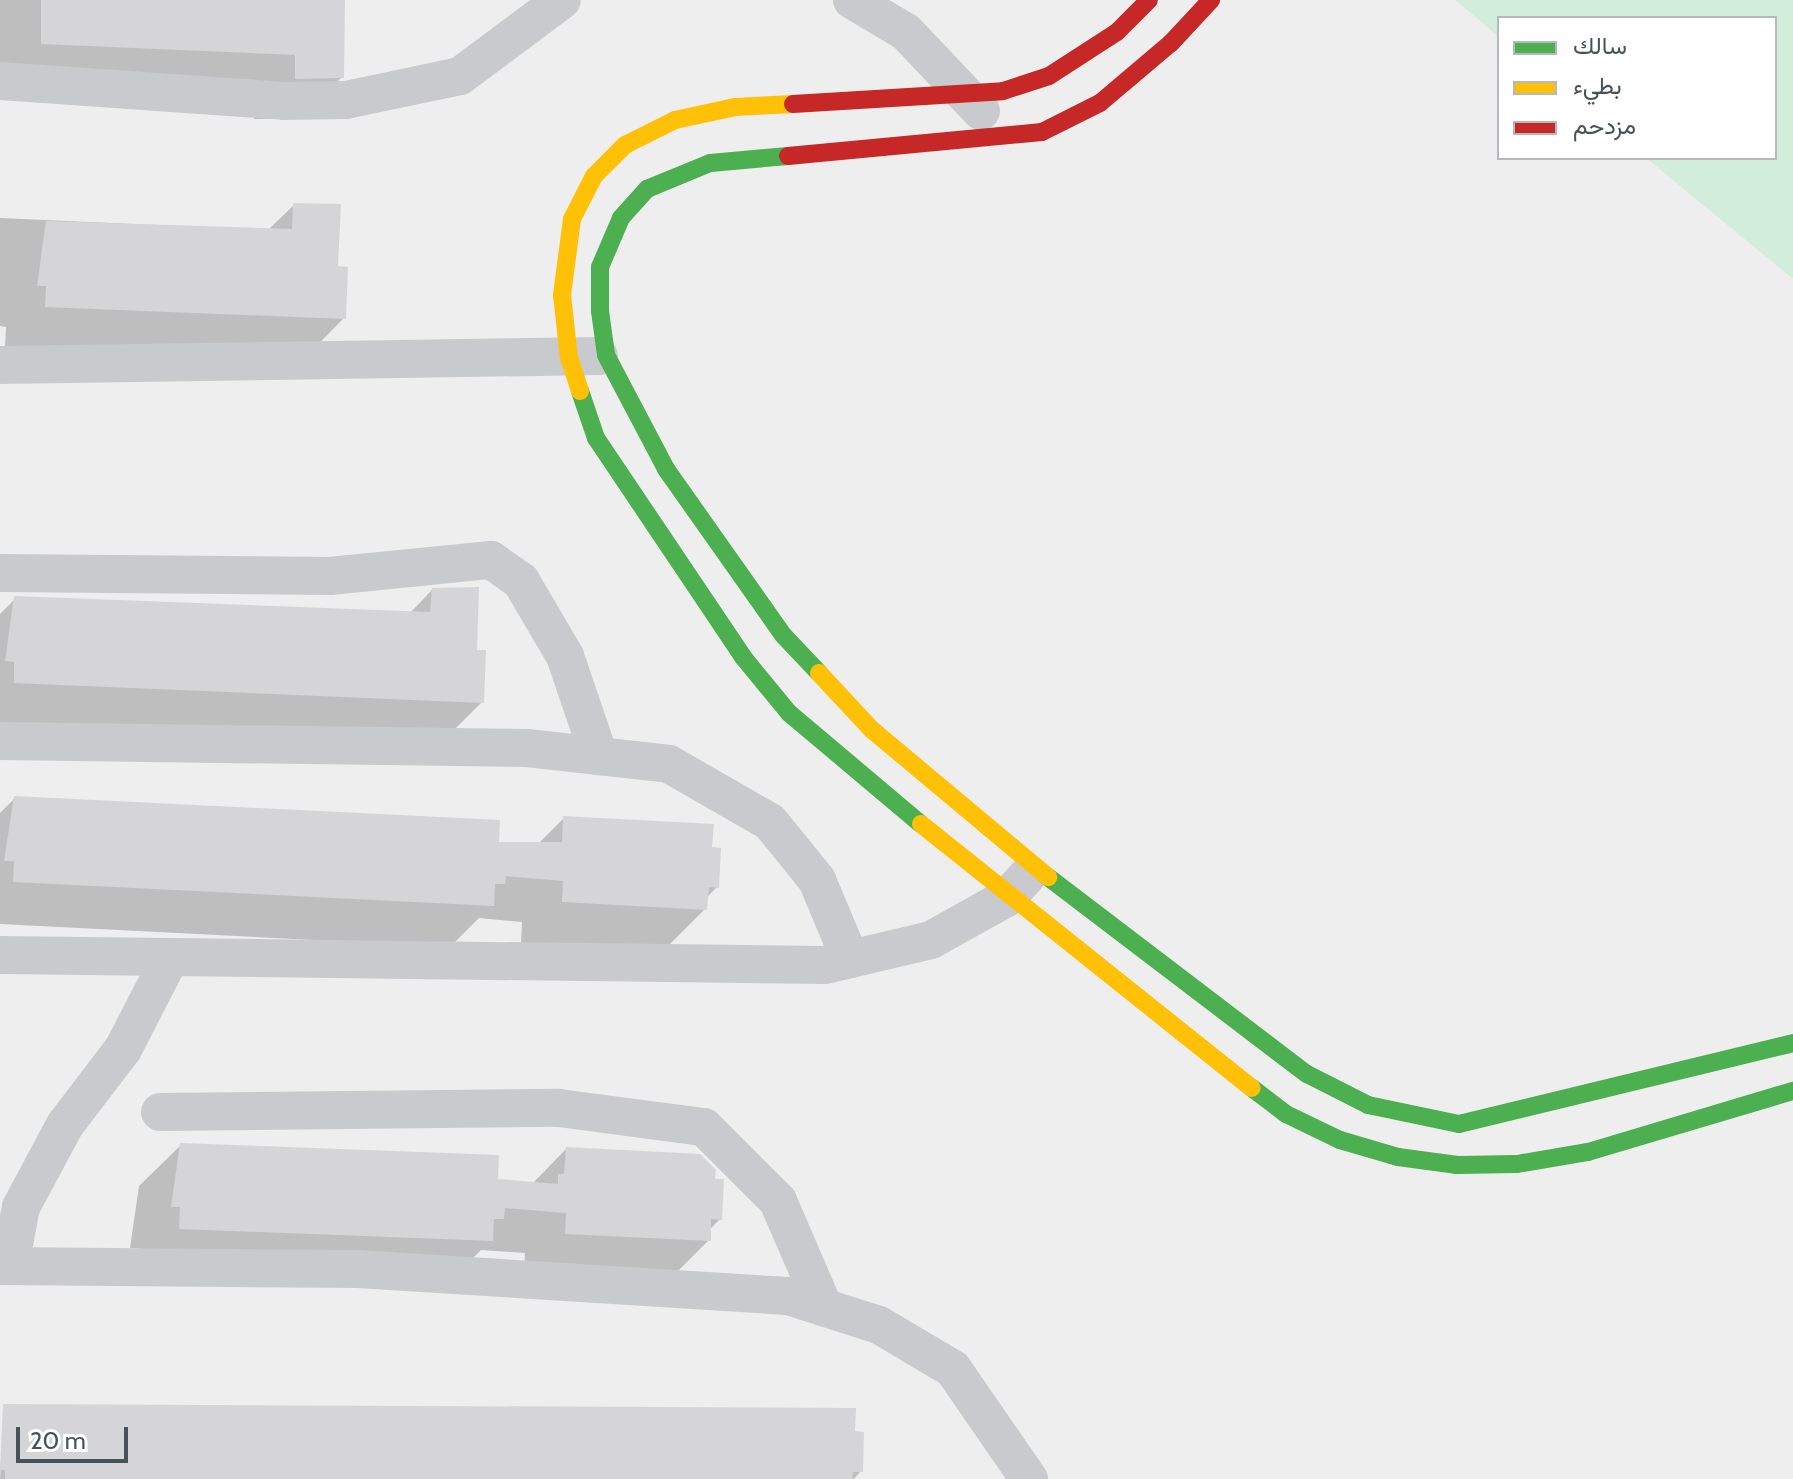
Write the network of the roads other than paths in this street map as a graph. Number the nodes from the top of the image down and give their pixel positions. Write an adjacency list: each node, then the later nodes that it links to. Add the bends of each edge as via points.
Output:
1 (562, 0): 5 (street, via 460,76 346,100 284,101)
2 (852, 0): 6 (street, via 906,32)
3 (1149, 0): 6 (street, via 1117,32 1049,76)
4 (1211, 0): 7 (street, via 1171,43 1100,103 1042,132)
5 (0, 81)
6 (967, 95): 7 (street); 9 (street, via 735,107 675,120 625,145 594,176 572,219 562,295)
7 (1007, 139): 8 (street, via 805,151 710,163 647,189 621,218 600,267)
8 (606, 355): 9 (street); 14 (street, via 666,469 811,669 871,729)
9 (569, 358): 10 (street); 15 (street, via 596,438 743,657 789,713 837,758)
10 (0, 365)
11 (0, 573): 13 (street, via 330,576 491,560 521,581 565,656)
12 (0, 741): 13 (street, via 527,748)
13 (599, 756): 18 (street, via 669,764 770,822 817,880)
14 (1035, 868): 15 (street); 19 (street, via 1307,1074 1368,1105 1459,1124)
15 (1008, 897): 18 (street, via 931,940); 20 (street, via 1286,1114 1340,1140 1398,1157 1457,1165 1559,1156)
16 (0, 955): 17 (street)
17 (170, 958): 18 (street, via 769,968); 22 (street, via 123,1049 65,1125 21,1207)
18 (850, 959)
19 (1793, 1043)
20 (1793, 1091)
21 (160, 1112): 23 (street, via 559,1108 704,1127 778,1201)
22 (5, 1266): 23 (street, via 358,1269 659,1284 788,1296)
23 (824, 1308): 24 (street, via 879,1325 953,1369)
24 (1029, 1479)

